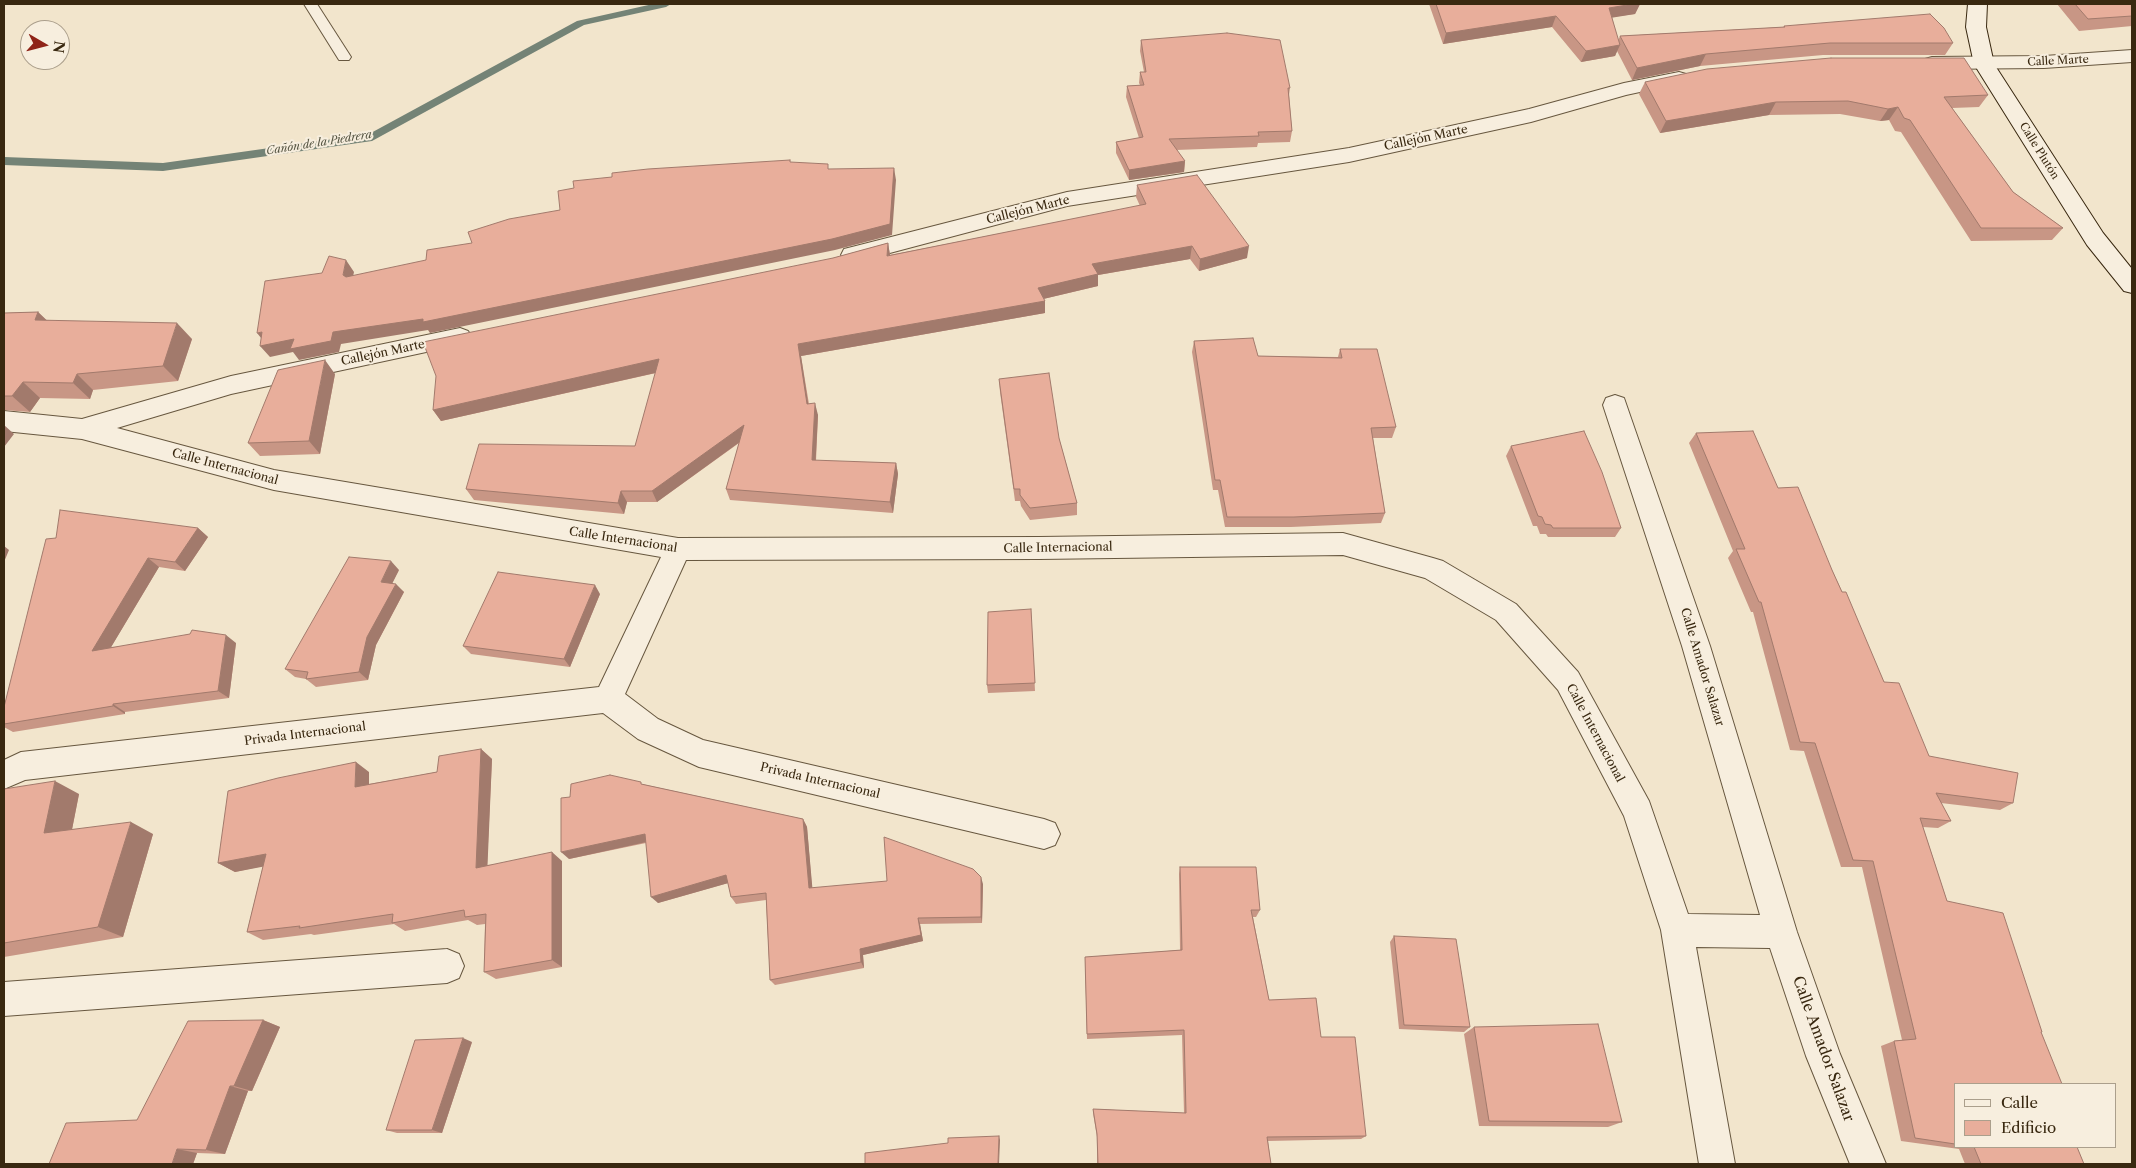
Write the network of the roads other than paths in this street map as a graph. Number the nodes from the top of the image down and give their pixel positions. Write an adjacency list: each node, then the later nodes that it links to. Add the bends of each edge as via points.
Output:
1 (311, 4): 4 (lane)
2 (1977, 4): 6 (street, Calle Plutón, via 1976,27)
3 (2132, 56): 6 (street, Calle Marte)
4 (344, 58)
5 (1917, 63): 6 (street)
6 (1984, 64): 9 (street, Calle Plutón, via 2095,239)
7 (1700, 74): 8 (street, Callejón Marte, via 1349,154 1067,199)
8 (835, 260)
9 (2132, 285)
10 (478, 333): 13 (street, Callejón Marte, via 231,385)
11 (1615, 405): 19 (street, Calle Amador Salazar, via 1696,646)
12 (4, 421): 13 (street, Calle Internacional)
13 (82, 429): 14 (street, Calle Internacional, via 274,480)
14 (678, 549): 15 (street); 18 (street, Calle Internacional, via 1343,544 1433,569 1506,612 1568,681 1638,811)
15 (608, 699): 16 (street, Privada Internacional, via 21,766); 17 (street, Privada Internacional, via 648,729 699,753)
16 (4, 775)
17 (1044, 834)
18 (1677, 930): 19 (street); 22 (street, Calle Internacional)
19 (1782, 932): 23 (street, Calle Amador Salazar, via 1823,1056)
20 (447, 966): 21 (street)
21 (4, 999)
22 (1717, 1164)
23 (1868, 1164)

